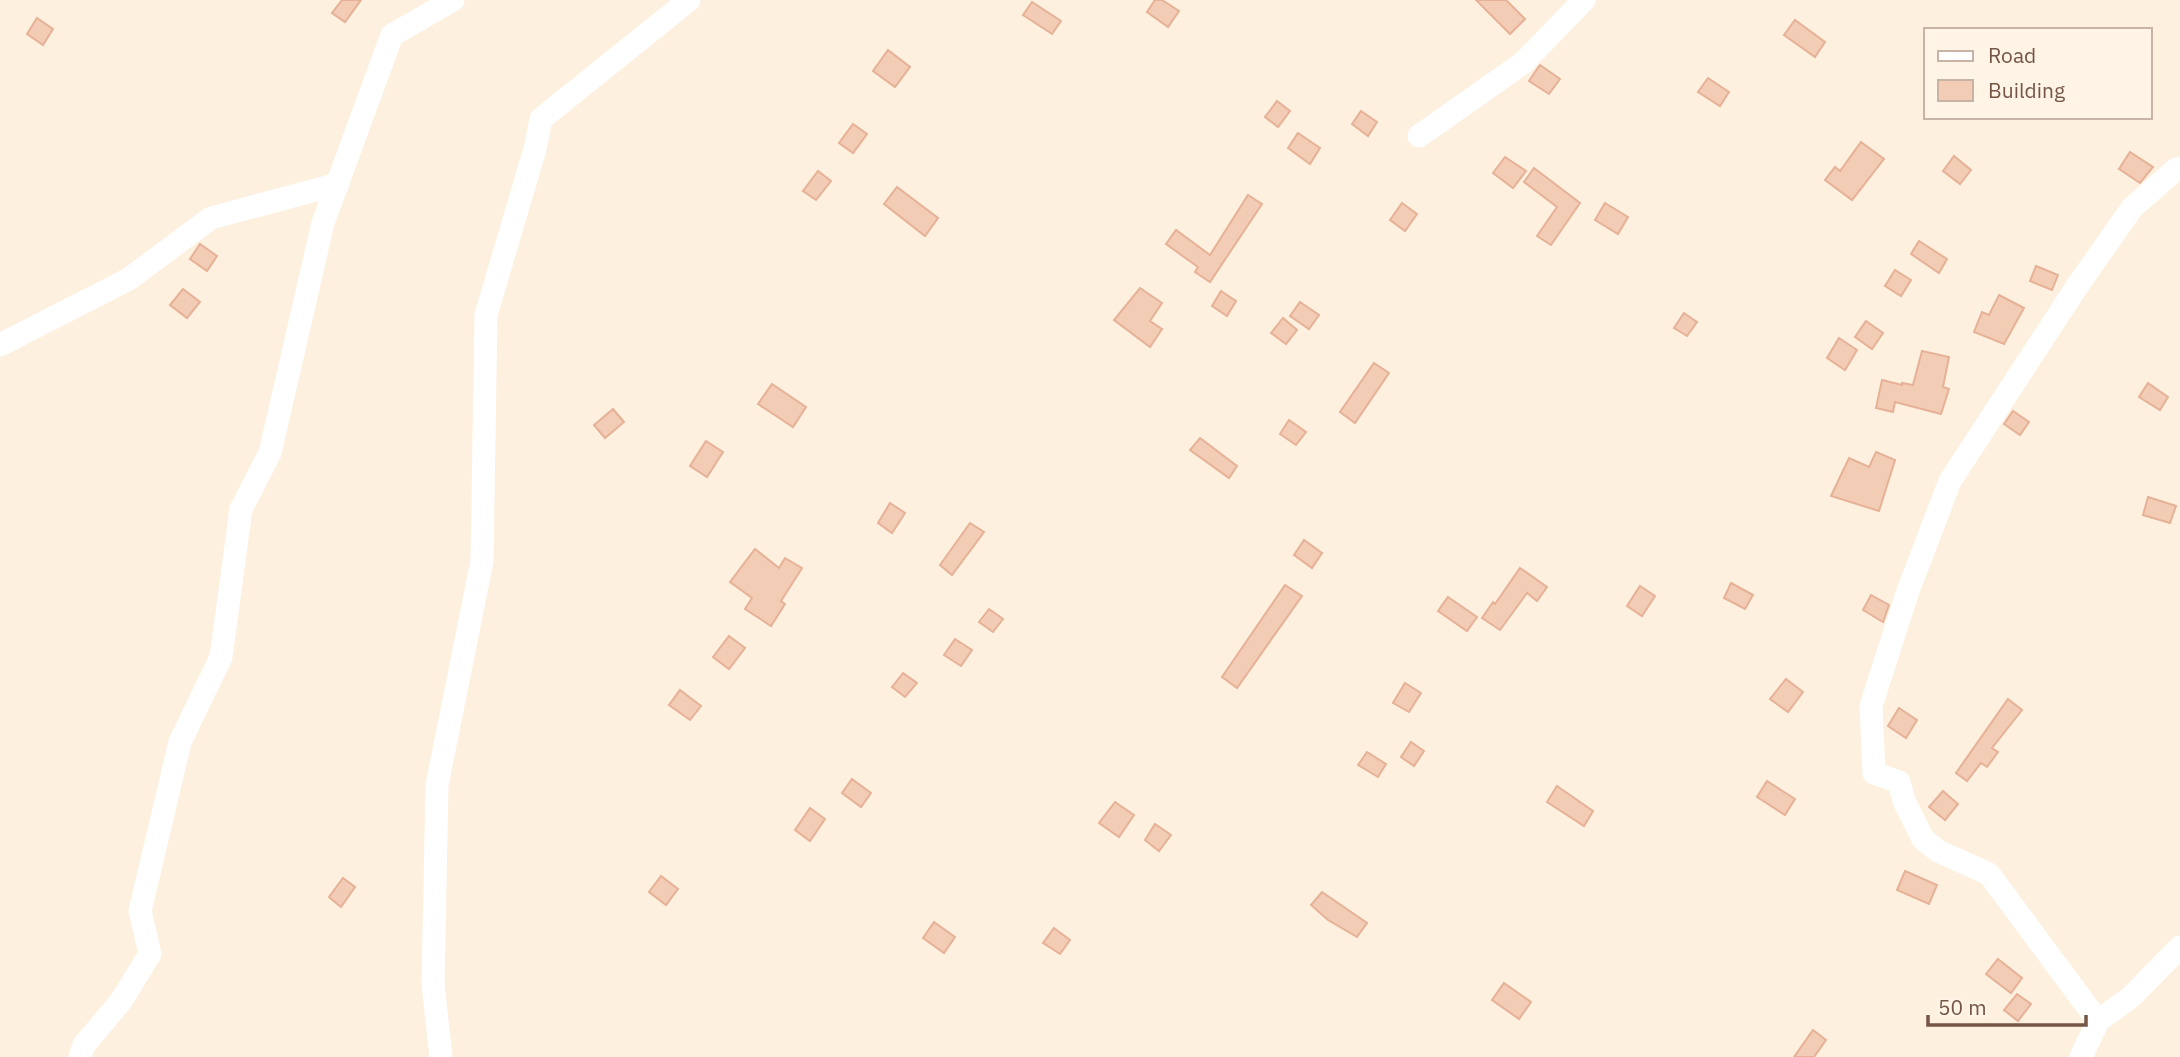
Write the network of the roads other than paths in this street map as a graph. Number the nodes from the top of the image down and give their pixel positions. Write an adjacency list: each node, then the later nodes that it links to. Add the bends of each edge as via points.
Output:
1 (453, 0): 6 (street, via 392,35)
2 (690, 0): 11 (street, via 541,119 486,315 482,561 437,785 433,984)
3 (1584, 0): 4 (street, via 1523,63)
4 (1419, 136)
5 (2180, 168): 9 (street, via 2132,208 1950,481 1871,706 1874,773 1899,782 1923,839 1938,851 1989,874)
6 (338, 184): 7 (street, via 211,218 129,279); 10 (street, via 323,223 270,453 241,509 221,657 180,742 140,911 150,954)
7 (0, 345)
8 (2180, 947): 9 (street, via 2131,997)
9 (2098, 1021): 12 (street)
10 (80, 1057)
11 (441, 1057)
12 (2081, 1057)

